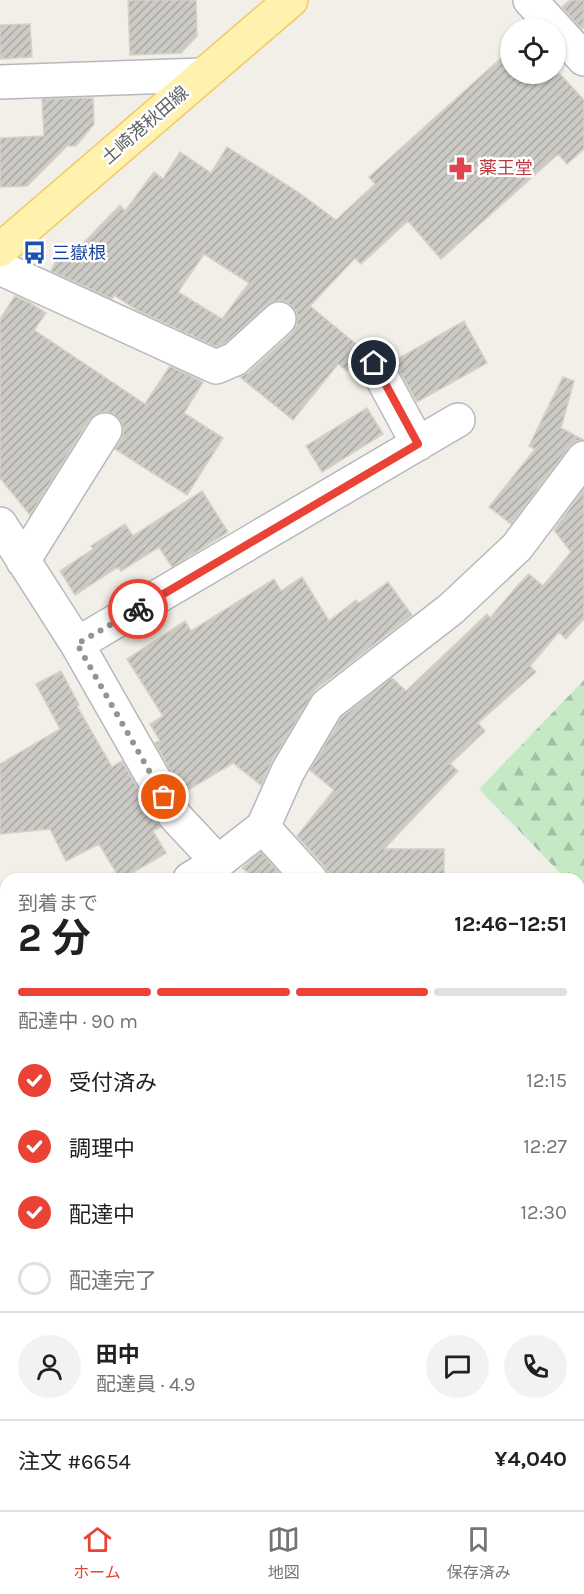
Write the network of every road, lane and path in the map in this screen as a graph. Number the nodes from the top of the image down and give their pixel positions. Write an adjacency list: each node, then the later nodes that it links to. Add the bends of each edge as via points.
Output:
1 (291, 0): 4 (main road, 土崎港秋田線)
2 (530, 0): 3 (street)
3 (584, 58)
4 (203, 75): 5 (street); 6 (main road, 土崎港秋田線)
5 (0, 82)
6 (0, 250)
7 (0, 268): 8 (street, via 216,367 235,359)
8 (279, 319)
9 (374, 363): 12 (street)
10 (458, 420): 12 (street)
11 (105, 430): 15 (street)
12 (418, 444): 16 (street)
13 (584, 458): 17 (street, via 517,547 451,609 327,705 288,771)
14 (0, 524): 15 (street)
15 (23, 561): 16 (street)
16 (77, 644): 18 (street, via 175,816)
17 (263, 827): 18 (street); 19 (street)
18 (214, 870)
19 (305, 873)

